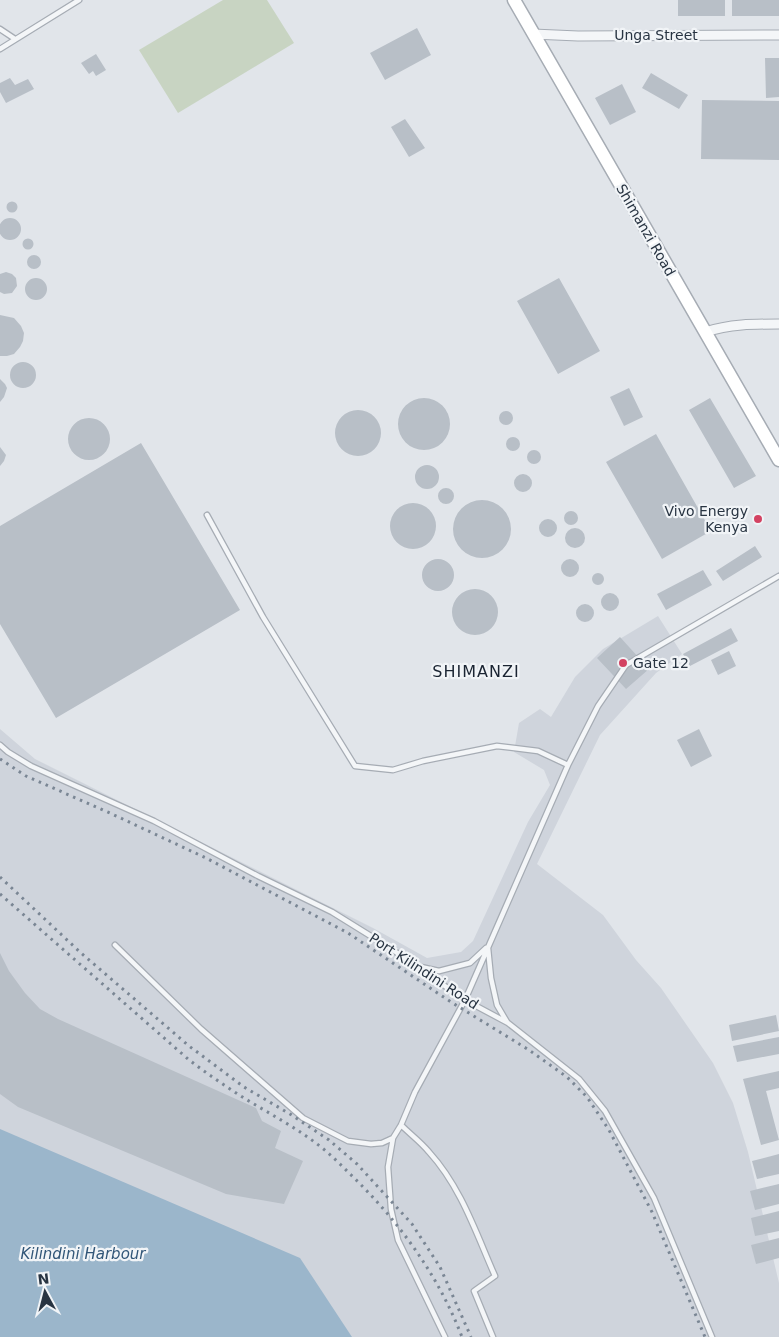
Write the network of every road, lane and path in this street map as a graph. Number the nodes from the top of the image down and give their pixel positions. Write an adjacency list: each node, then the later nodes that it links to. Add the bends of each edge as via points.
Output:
1 (79, 0): 6 (lane)
2 (514, 0): 4 (main road, Shimanzi Road)
3 (0, 29): 6 (lane)
4 (533, 34): 5 (street, Unga Street); 9 (main road, Shimanzi Road)
5 (779, 35)
6 (15, 40): 7 (lane)
7 (0, 49)
8 (779, 324): 9 (street, via 724,326)
9 (705, 332): 10 (main road, Shimanzi Road)
10 (779, 460)
11 (208, 515): 14 (lane, via 263,617 355,766 394,770 497,746 538,751)
12 (779, 576): 14 (lane, via 626,665 598,706)
13 (0, 745): 17 (lane, Port Kilindini Road, via 31,766 154,821 332,912)
14 (568, 765): 16 (lane)
15 (115, 945): 21 (lane, via 201,1029 303,1118 348,1141 371,1144)
16 (488, 947): 17 (lane, via 470,963 439,971); 18 (lane); 19 (lane, via 497,1005)
17 (417, 967): 18 (lane, Port Kilindini Road)
18 (465, 1000): 19 (lane, Port Kilindini Road); 20 (lane, via 415,1092)
19 (508, 1024): 24 (lane, Port Kilindini Road, via 579,1080 605,1111 654,1198)
20 (401, 1125): 21 (lane); 23 (lane, via 429,1151 464,1203 494,1276 474,1291)
21 (392, 1138): 22 (lane, via 388,1167 391,1209 398,1240)
22 (445, 1337)
23 (493, 1337)
24 (712, 1337)

